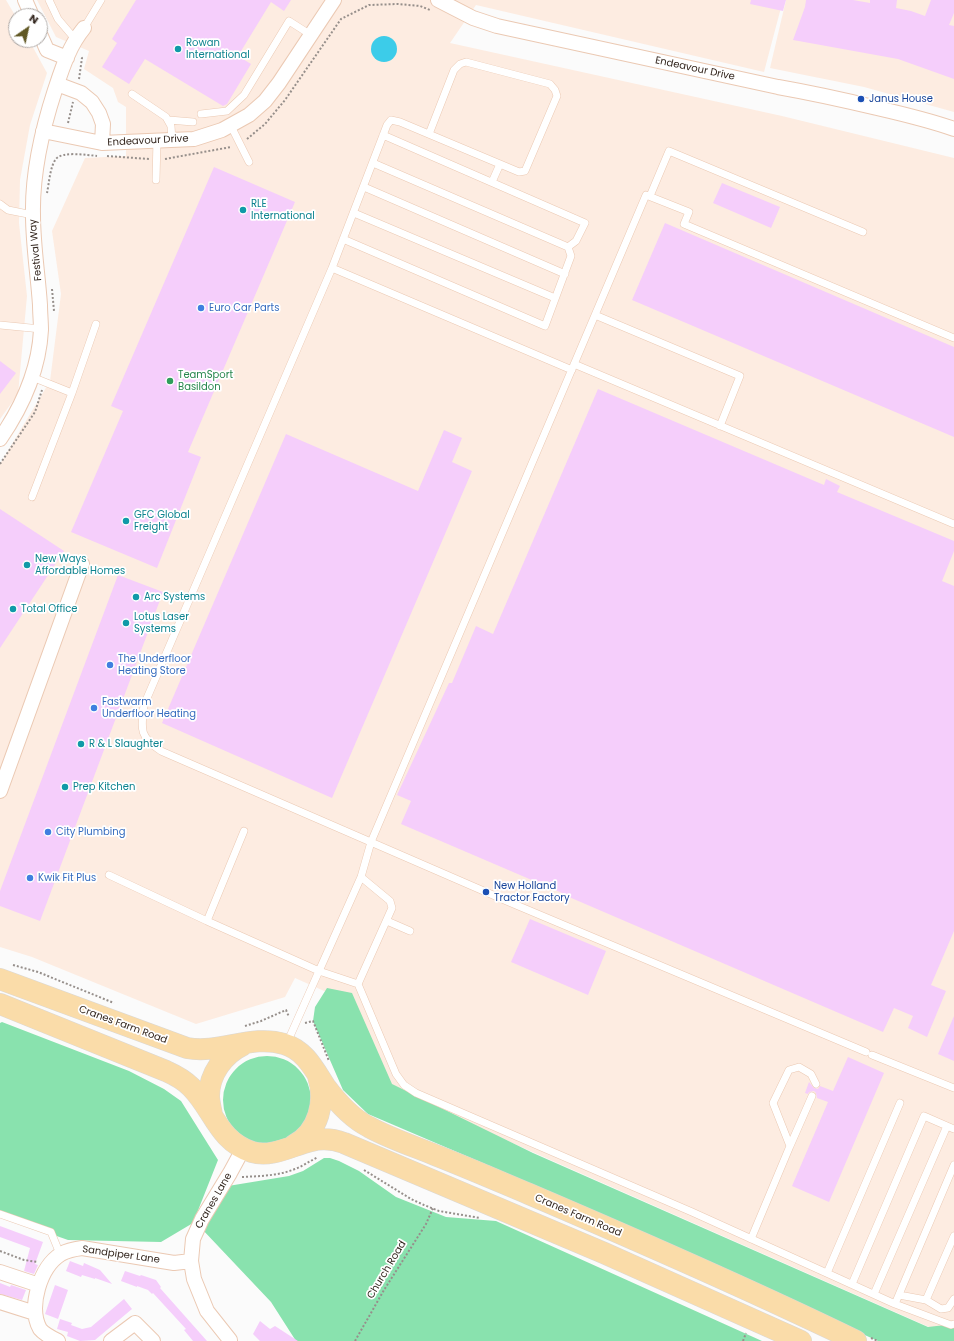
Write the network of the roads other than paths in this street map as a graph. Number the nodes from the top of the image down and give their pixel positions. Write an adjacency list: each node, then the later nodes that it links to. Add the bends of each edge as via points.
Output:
1 (49, 0): 7 (lane, via 58,19)
2 (101, 0): 5 (lane)
3 (334, 0): 6 (street, Endeavour Drive)
4 (436, 5): 16 (street, Endeavour Drive, via 497,26 823,95)
5 (84, 28): 7 (street, Festival Way)
6 (311, 35): 12 (lane, via 289,21 244,95 227,111); 15 (street, Endeavour Drive, via 265,101 249,115)
7 (75, 39): 9 (street, Festival Way)
8 (46, 48): 9 (street)
9 (67, 58): 10 (street, Festival Way)
10 (57, 84): 17 (street, Festival Way); 22 (street, via 81,93 92,102 103,124)
11 (132, 94): 13 (lane)
12 (201, 114)
13 (169, 120): 14 (lane); 21 (lane)
14 (193, 122)
15 (230, 126): 21 (street, Endeavour Drive, via 194,138); 23 (lane)
16 (954, 129)
17 (43, 131): 22 (street, Endeavour Drive); 32 (street, Festival Way, via 34,182)
18 (429, 134): 19 (lane, via 391,120); 25 (lane); 25 (lane, via 454,70 460,64 466,62 550,84 557,96 526,171 519,172)
19 (383, 135): 24 (lane); 27 (lane)
20 (157, 140): 21 (street, Endeavour Drive); 22 (street, Endeavour Drive); 26 (lane)
21 (172, 140)
22 (101, 149)
23 (249, 162)
24 (373, 163): 28 (lane); 35 (lane)
25 (500, 164): 27 (lane)
26 (156, 180)
27 (492, 182): 35 (lane, via 585,223 576,241)
28 (364, 187): 31 (lane); 37 (lane)
29 (650, 196): 33 (lane, via 670,151); 39 (lane, via 646,195); 43 (lane, via 689,212 684,224)
30 (0, 204): 32 (lane, via 8,210)
31 (354, 213): 34 (lane); 38 (lane)
32 (33, 215): 42 (street, Festival Way)
33 (863, 232)
34 (343, 239): 36 (lane); 38 (lane, via 545,326)
35 (568, 247): 37 (lane, via 571,256)
36 (332, 268): 44 (lane); 54 (lane, via 144,705 141,725 145,739 161,751)
37 (565, 274): 38 (lane)
38 (555, 298)
39 (595, 315): 44 (lane); 47 (lane, via 740,376)
40 (96, 324): 46 (lane)
41 (0, 325): 42 (lane)
42 (41, 329): 45 (street, Festival Way, via 38,353)
43 (954, 338)
44 (573, 367): 47 (lane); 54 (lane)
45 (39, 380): 46 (lane); 48 (street, Festival Way)
46 (72, 393): 49 (lane)
47 (720, 426): 50 (lane)
48 (0, 438)
49 (32, 498)
50 (954, 524)
51 (82, 564): 52 (street)
52 (0, 790)
53 (244, 831): 57 (lane)
54 (371, 842): 56 (lane); 68 (lane)
55 (109, 875): 57 (lane)
56 (361, 877): 58 (lane, via 390,901 392,908); 60 (lane)
57 (207, 921): 60 (lane)
58 (387, 921): 59 (lane); 62 (lane)
59 (410, 931)
60 (319, 971): 62 (lane); 65 (lane)
61 (4, 972): 64 (main road, Cranes Farm Road, via 187,1048 206,1050)
62 (358, 984): 79 (lane, via 396,1074 404,1085 416,1093)
63 (0, 1004): 71 (main road, Cranes Farm Road, via 166,1071 191,1087)
64 (245, 1035): 65 (main road, Cranes Farm Road, via 274,1041); 71 (main road, Cranes Farm Road, via 237,1048 222,1060 213,1077 209,1096)
65 (290, 1035): 66 (main road, Cranes Farm Road, via 299,1051)
66 (323, 1068): 75 (main road, Cranes Farm Road, via 319,1116 311,1130 298,1143); 95 (main road, Cranes Farm Road, via 341,1105 354,1118 370,1128)
67 (816, 1084): 73 (lane, via 811,1074 799,1067 789,1070 773,1103)
68 (954, 1088)
69 (812, 1096): 73 (lane)
70 (900, 1103): 83 (lane)
71 (212, 1115): 74 (main road, Cranes Farm Road, via 228,1138)
72 (951, 1127): 84 (lane, via 924,1116); 86 (lane)
73 (790, 1146): 79 (lane)
74 (243, 1149): 75 (main road, Cranes Farm Road, via 255,1153 270,1153); 81 (street, Cranes Lane, via 202,1219 193,1239)
75 (286, 1149): 99 (main road, Cranes Farm Road, via 312,1140 336,1140 604,1252)
76 (954, 1166): 87 (lane)
77 (0, 1214): 80 (lane, via 51,1232)
78 (954, 1236): 89 (lane)
79 (751, 1239): 83 (lane)
80 (60, 1254): 81 (street, Sandpiper Lane, via 70,1249 82,1248 174,1262); 85 (street, via 48,1268)
81 (191, 1261): 96 (street, Cranes Lane, via 194,1279 207,1311)
82 (0, 1272): 85 (street)
83 (827, 1273): 84 (lane)
84 (852, 1284): 86 (lane)
85 (40, 1285): 92 (street, via 36,1295)
86 (874, 1294): 91 (lane)
87 (899, 1295): 89 (lane); 91 (lane)
88 (954, 1298): 89 (lane, via 948,1308 941,1309)
89 (926, 1300)
90 (0, 1302): 92 (street)
91 (895, 1304): 93 (lane)
92 (35, 1313): 97 (street, via 41,1330)
93 (954, 1324)
94 (116, 1337): 98 (street, via 135,1323)
95 (862, 1338)
96 (230, 1340)
97 (58, 1341)
98 (153, 1341)
99 (802, 1341)

